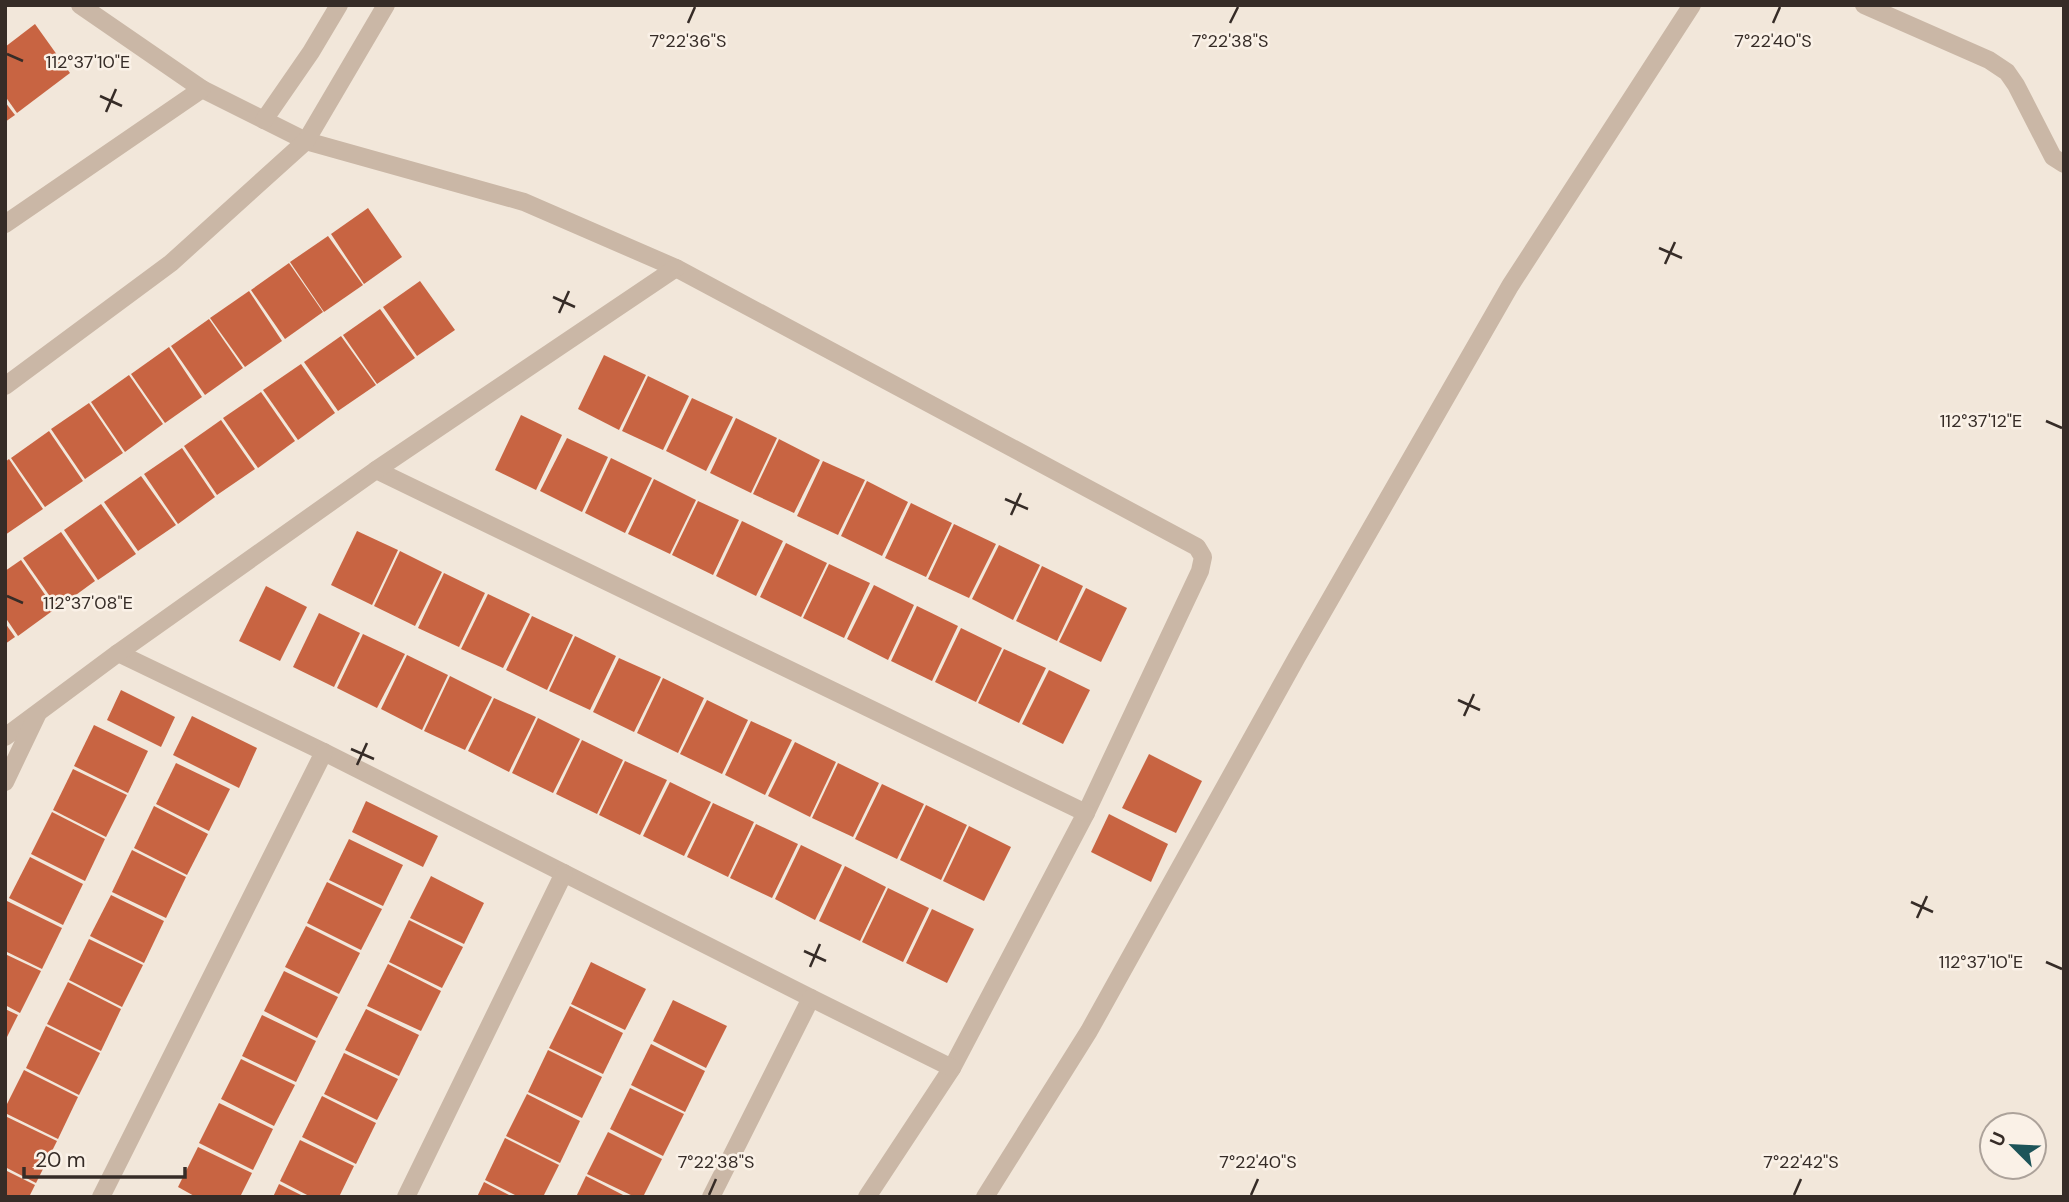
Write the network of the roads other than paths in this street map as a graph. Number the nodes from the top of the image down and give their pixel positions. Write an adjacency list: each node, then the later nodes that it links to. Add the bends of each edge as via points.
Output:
1 (79, 5): 6 (street)
2 (339, 5): 7 (street)
3 (386, 5): 8 (street)
4 (1692, 5): 27 (street, via 1510,286 1089,1031)
5 (1864, 5): 9 (street, via 2007,72 2053,157)
6 (202, 89): 7 (street); 10 (street)
7 (264, 120): 8 (street)
8 (306, 141): 11 (street, via 524,202); 12 (street, via 171,263)
9 (2064, 164)
10 (5, 224)
11 (676, 268): 13 (street); 19 (street, via 1197,547 1203,557 1200,571)
12 (5, 386)
13 (376, 470): 14 (street); 19 (street)
14 (118, 653): 15 (street); 17 (street)
15 (38, 714): 16 (street); 18 (street)
16 (5, 737)
17 (324, 752): 20 (street); 23 (street)
18 (5, 782)
19 (1086, 813): 22 (street)
20 (564, 873): 21 (street); 24 (street)
21 (811, 998): 22 (street); 25 (street)
22 (952, 1068): 26 (street)
23 (102, 1197)
24 (406, 1197)
25 (711, 1197)
26 (867, 1197)
27 (985, 1197)

